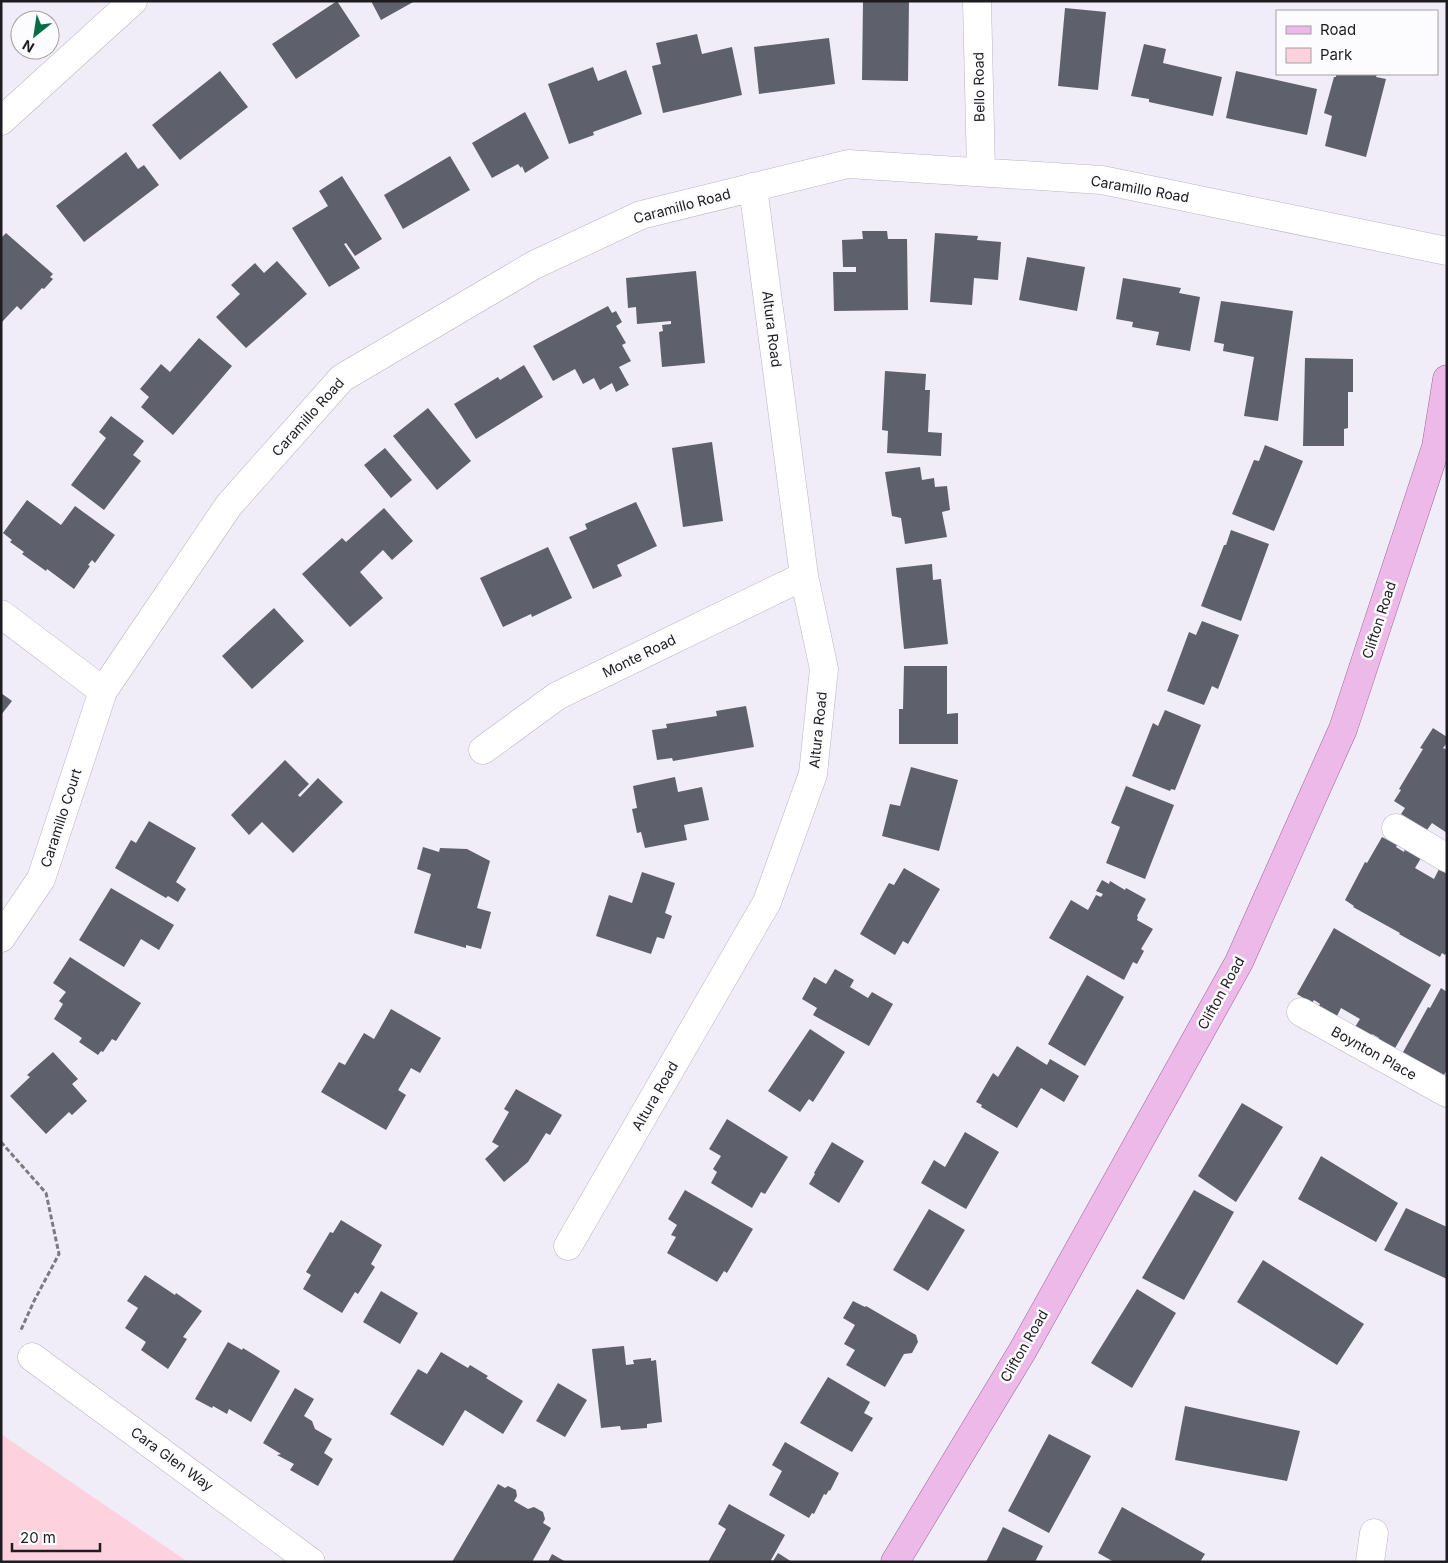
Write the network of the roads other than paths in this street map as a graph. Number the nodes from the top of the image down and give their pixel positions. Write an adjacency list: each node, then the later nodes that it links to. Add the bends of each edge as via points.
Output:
1 (133, 1): 3 (street)
2 (977, 1): 4 (street, Bello Road)
3 (1, 121)
4 (981, 172): 5 (street, Caramillo Road, via 848,164); 6 (street, Caramillo Road, via 1102,180)
5 (753, 187): 8 (street, Altura Road); 10 (street, Caramillo Road, via 641,215 534,265 342,378 229,505)
6 (1447, 251)
7 (1447, 379): 21 (main road, Clifton Road, via 1436,447 1343,729 1239,962 1023,1350)
8 (804, 576): 11 (street, Monte Road, via 557,696); 17 (street, Altura Road, via 824,669 813,774 767,902)
9 (1, 614): 10 (street)
10 (103, 691): 14 (street, Caramillo Court, via 41,879)
11 (483, 750)
12 (1396, 828): 13 (street)
13 (1447, 858)
14 (1, 938)
15 (1301, 1012): 16 (street, Boynton Place)
16 (1447, 1093)
17 (568, 1246)
18 (25, 1347): 20 (street, Cara Glen Way)
19 (1374, 1532): 22 (street)
20 (311, 1562)
21 (895, 1562)
22 (1370, 1562)

